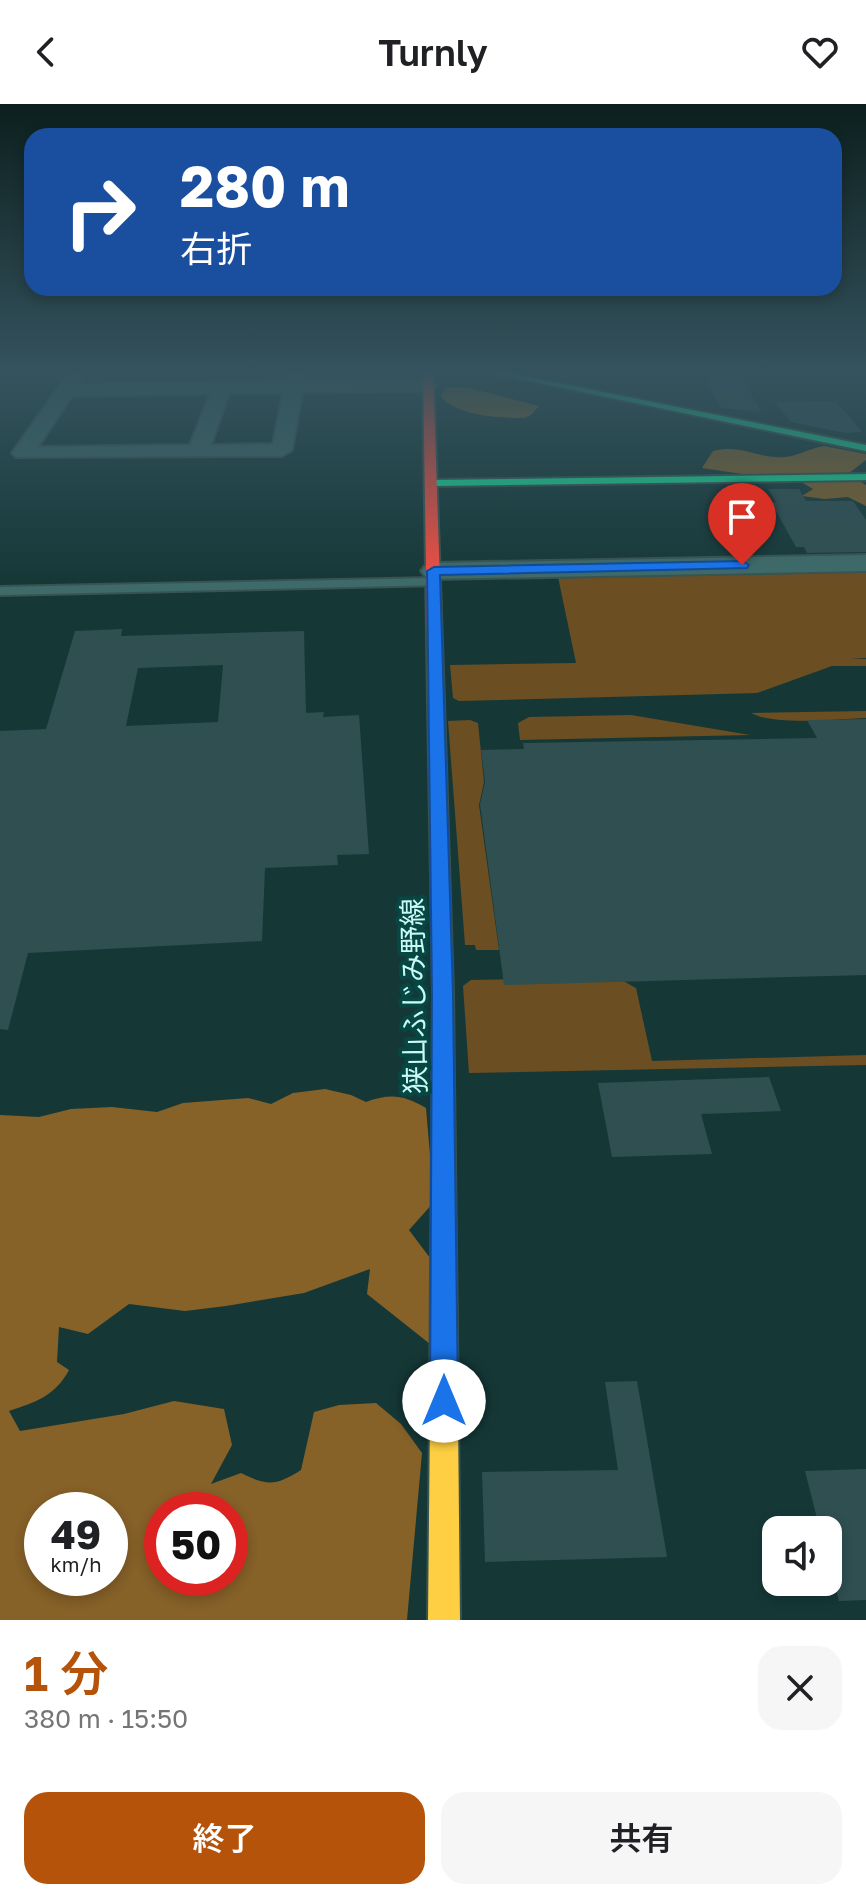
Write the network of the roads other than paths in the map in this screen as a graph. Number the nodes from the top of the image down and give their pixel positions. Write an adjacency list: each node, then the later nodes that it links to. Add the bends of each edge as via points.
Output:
1 (31, 442): 7 (street, via 23,453)
2 (202, 442): 7 (street)
3 (284, 442): 7 (street, via 282,450)
4 (430, 442): 9 (main road, 狭山ふじみ野線)
5 (835, 442): 6 (main road)
6 (866, 448)
7 (199, 450)
8 (866, 477): 9 (main road)
9 (431, 483): 11 (main road, 狭山ふじみ野線)
10 (866, 563): 11 (street)
11 (434, 576): 12 (lane); 13 (main road, 狭山ふじみ野線, via 443,1010)
12 (0, 591)
13 (444, 1620)

